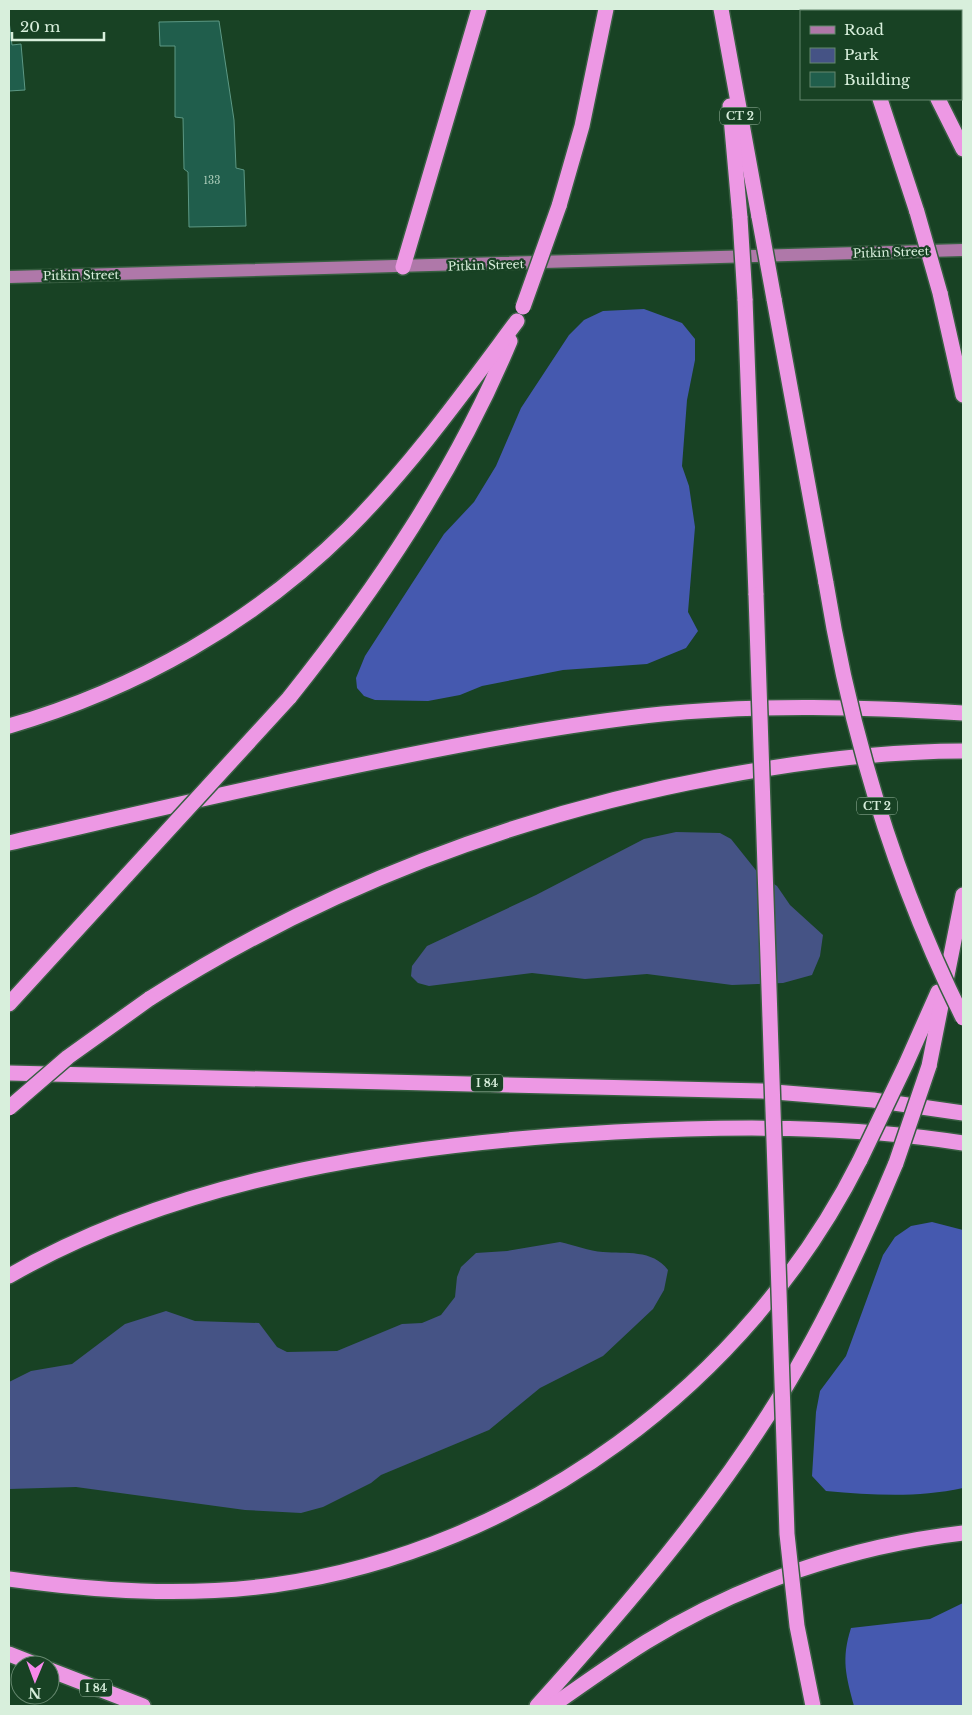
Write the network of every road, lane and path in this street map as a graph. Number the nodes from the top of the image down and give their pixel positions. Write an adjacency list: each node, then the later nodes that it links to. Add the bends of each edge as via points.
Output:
1 (479, 9): 8 (highway)
2 (606, 9): 10 (highway, bridge, via 584,118 559,206)
3 (721, 12): 19 (highway, CT 2, bridge, via 848,698 880,815 922,929); 31 (highway, bridge, via 745,299 787,1534 797,1626)
4 (880, 100): 11 (highway, bridge, via 940,293)
5 (938, 100): 6 (highway)
6 (963, 149)
7 (963, 250): 8 (main road, Pitkin Street)
8 (403, 267): 9 (main road, Pitkin Street)
9 (9, 277)
10 (517, 321): 13 (highway, via 455,404 384,490 335,541 281,588 218,633 156,669 83,701); 18 (highway, bridge, via 474,420 428,501 358,607 288,698)
11 (963, 396)
12 (963, 713): 15 (highway, via 782,708 665,714 584,723 342,769)
13 (9, 726)
14 (963, 751): 21 (highway, bridge, via 846,758 742,772 626,797 460,847 333,898 246,942 149,999 68,1057)
15 (9, 843)
16 (963, 895): 17 (highway)
17 (948, 970): 26 (highway, bridge, via 860,1160 838,1203 811,1244 751,1321 699,1376 656,1414 592,1462 527,1501 442,1540 328,1575 200,1591 144,1592); 29 (highway, bridge, via 928,1066 896,1163 844,1282 818,1332 769,1414 681,1535)
18 (9, 1004)
19 (963, 1018)
20 (9, 1073): 22 (highway, I 84, via 726,1089 834,1096)
21 (9, 1108)
22 (963, 1113)
23 (963, 1143): 24 (highway, via 846,1130 692,1129 549,1136 415,1150 287,1175 162,1209 81,1239)
24 (9, 1276)
25 (963, 1533): 30 (highway, via 857,1552 746,1591 646,1642)
26 (9, 1579)
27 (60, 1674): 28 (highway, I 84)
28 (143, 1706)
29 (537, 1706)
30 (552, 1706)
31 (813, 1706)

